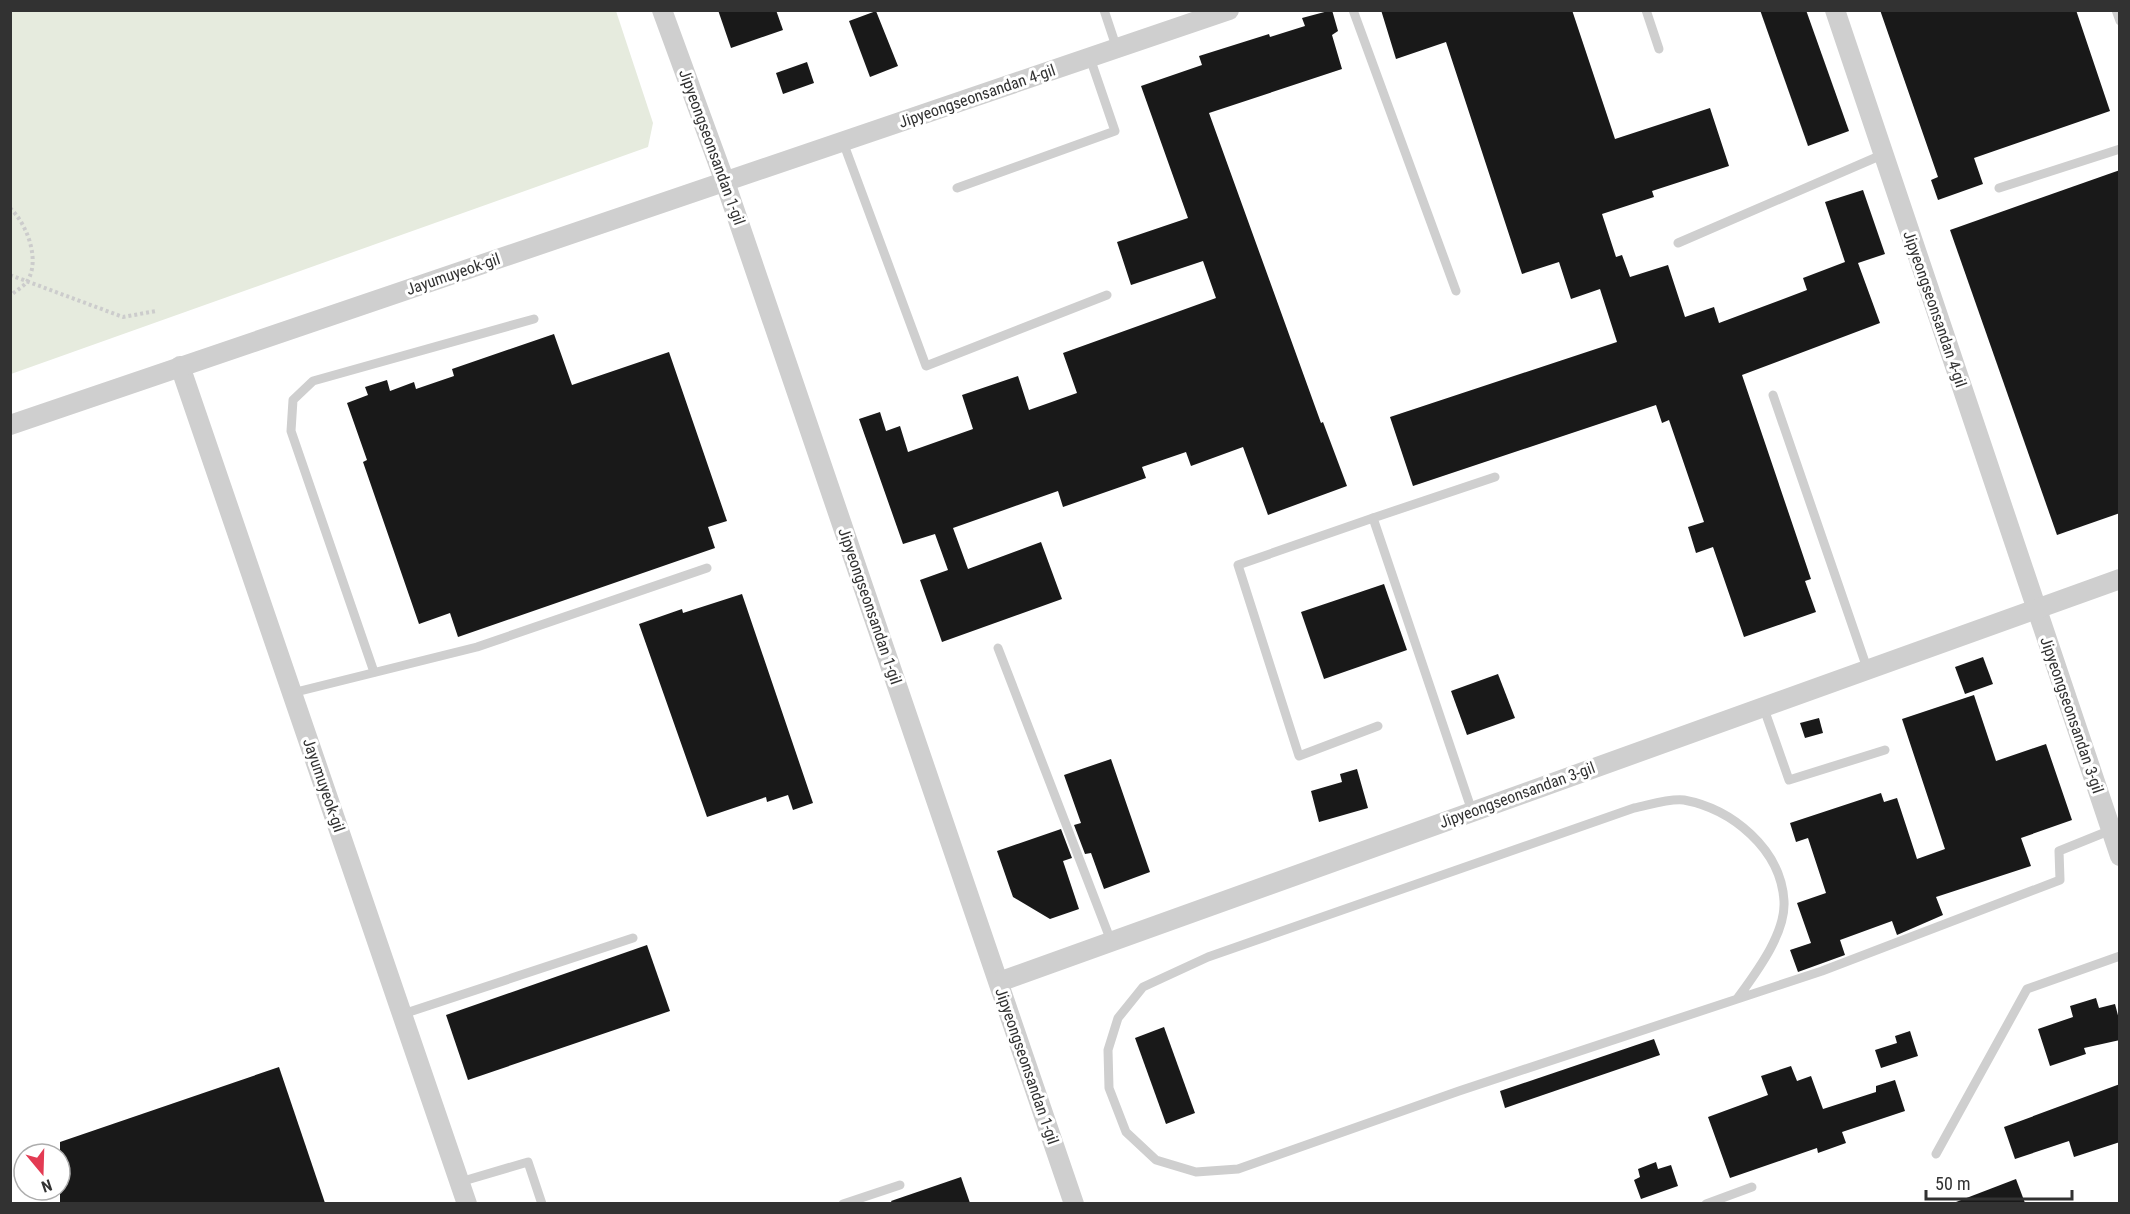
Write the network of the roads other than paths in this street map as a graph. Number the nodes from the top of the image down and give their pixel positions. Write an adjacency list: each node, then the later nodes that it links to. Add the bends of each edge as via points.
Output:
1 (662, 10): 15 (street, Jipyeongseonsandan 1-gil)
2 (1104, 10): 9 (lane)
3 (1229, 10): 9 (street, Jipyeongseonsandan 4-gil)
4 (1353, 10): 19 (lane)
5 (1646, 10): 10 (lane)
6 (1835, 10): 14 (street, Jipyeongseonsandan 4-gil)
7 (2116, 10): 8 (lane)
8 (2120, 21)
9 (1117, 48): 11 (street, Jipyeongseonsandan 4-gil)
10 (1659, 49)
11 (1090, 58): 12 (street, Jipyeongseonsandan 4-gil); 16 (lane, via 1115,131)
12 (843, 142): 15 (street, Jipyeongseonsandan 4-gil); 20 (lane, via 926,366)
13 (2120, 148): 17 (lane)
14 (1884, 154): 18 (lane); 29 (street, Jipyeongseonsandan 4-gil)
15 (725, 182): 22 (street, Jayumuyeok-gil); 43 (street, Jipyeongseonsandan 1-gil)
16 (957, 188)
17 (1999, 188)
18 (1678, 243)
19 (1456, 291)
20 (1107, 295)
21 (534, 319): 32 (lane, via 313,381 293,400 291,431)
22 (180, 366): 24 (street, Jayumuyeok-gil); 33 (street, Jayumuyeok-gil)
23 (1773, 395): 31 (lane)
24 (10, 425)
25 (1495, 477): 26 (lane)
26 (1373, 518): 35 (lane, via 1238,566 1299,756); 37 (lane)
27 (707, 568): 32 (lane, via 477,647)
28 (2120, 579): 29 (street, Jipyeongseonsandan 3-gil)
29 (2035, 607): 31 (street, Jipyeongseonsandan 3-gil); 38 (street, Jipyeongseonsandan 3-gil)
30 (998, 648): 41 (lane)
31 (1867, 668): 34 (street, Jipyeongseonsandan 3-gil)
32 (375, 672): 33 (lane)
33 (292, 693): 45 (street, Jayumuyeok-gil)
34 (1763, 705): 36 (lane, via 1789,780); 37 (street, Jipyeongseonsandan 3-gil)
35 (1378, 726)
36 (1885, 750)
37 (1472, 811): 41 (street, Jipyeongseonsandan 3-gil)
38 (2111, 830): 39 (street, Jipyeongseonsandan 3-gil); 44 (lane, via 2059,851 2060,880)
39 (2120, 856)
40 (633, 938): 45 (lane)
41 (1111, 941): 43 (street, Jipyeongseonsandan 3-gil)
42 (2120, 956): 46 (lane, via 2027,989)
43 (999, 982): 53 (street, Jipyeongseonsandan 1-gil)
44 (1737, 999): 44 (lane, via 1238,1169 1196,1172 1156,1160 1126,1132 1109,1088 1108,1050 1118,1018 1143,987 1208,957 1623,812 1682,800 1718,811 1743,826 1763,849 1777,874 1784,902 1778,928 1769,954)
45 (403, 1014): 47 (street, Jayumuyeok-gil)
46 (1936, 1154)
47 (460, 1182): 50 (street, Jayumuyeok-gil); 51 (lane, via 528,1162)
48 (900, 1185): 52 (lane)
49 (1752, 1187): 54 (lane)
50 (468, 1203)
51 (542, 1203)
52 (843, 1203)
53 (1074, 1203)
54 (1706, 1203)

